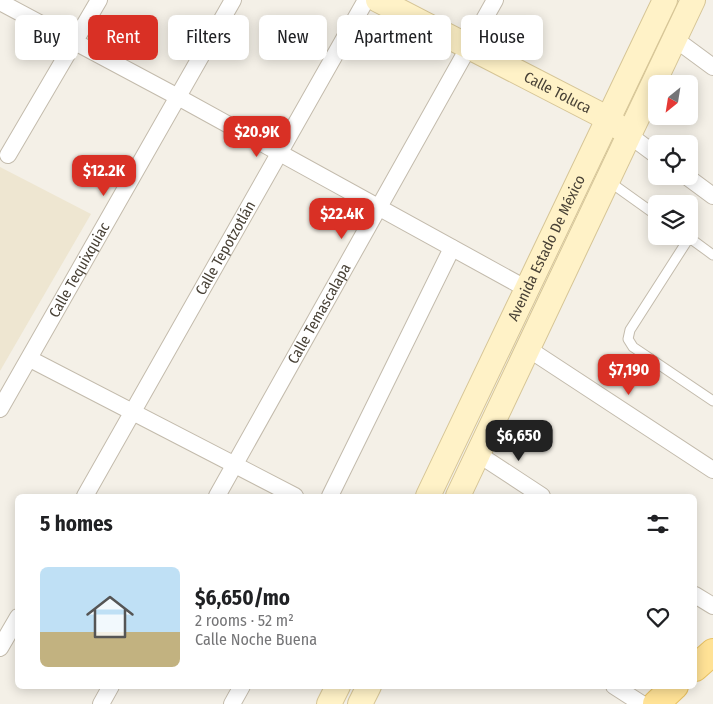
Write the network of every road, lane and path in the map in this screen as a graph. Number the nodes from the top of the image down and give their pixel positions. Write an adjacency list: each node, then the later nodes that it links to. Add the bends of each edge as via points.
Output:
1 (99, 0): 11 (street)
2 (233, 0): 19 (street, Calle Tequixquiac)
3 (366, 0): 23 (street, Calle Tepotzotlán)
4 (378, 0): 13 (main road, Calle Toluca)
5 (495, 0): 10 (street, Calle Temascalapa)
6 (665, 0): 20 (main road, Avenida Estado De México)
7 (693, 0): 12 (main road, Avenida Estado De México)
8 (0, 2): 9 (street)
9 (23, 15)
10 (487, 15)
11 (78, 36)
12 (675, 39): 18 (street); 21 (main road, Avenida Estado De México)
13 (461, 42)
14 (78, 45): 19 (street)
15 (64, 60): 24 (street)
16 (461, 60): 28 (street, Calle Temascalapa)
17 (496, 60): 20 (main road, Calle Toluca)
18 (713, 66)
19 (178, 97): 23 (street); 36 (street, Calle Tequixquiac)
20 (607, 118): 21 (main road, Calle Toluca); 34 (main road, Avenida Estado De México)
21 (629, 135): 22 (street); 25 (main road, Avenida Estado De México)
22 (648, 149)
23 (279, 153): 28 (street); 39 (street, Calle Tepotzotlán)
24 (8, 154)
25 (607, 180): 29 (lane); 35 (main road, Avenida Estado De México)
26 (698, 185): 27 (street)
27 (713, 196)
28 (378, 207): 32 (street); 41 (street, Calle Temascalapa)
29 (648, 209)
30 (698, 244): 33 (lane)
31 (683, 245): 37 (lane, via 630,330 628,339 632,347)
32 (452, 248): 34 (street); 46 (street)
33 (713, 255)
34 (527, 289): 47 (main road, Avenida Estado De México)
35 (527, 348): 40 (main road, Avenida Estado De México); 42 (street)
36 (30, 359): 38 (street, Calle Tequixquiac); 39 (street)
37 (713, 401)
38 (0, 409)
39 (133, 412): 41 (street); 43 (street, Calle Tepotzotlán)
40 (478, 454): 48 (main road, Avenida Estado De México); 49 (street)
41 (234, 464): 44 (street, Calle Temascalapa); 45 (street)
42 (713, 470)
43 (86, 494)
44 (218, 494)
45 (291, 494)
46 (331, 494)
47 (429, 494)
48 (459, 494)
49 (539, 494)
50 (697, 596): 51 (street)
51 (713, 606)
52 (15, 622): 53 (street)
53 (0, 648)
54 (713, 652): 55 (main road)
55 (697, 666)
56 (109, 689): 62 (street)
57 (240, 689): 63 (street)
58 (336, 689): 64 (main road)
59 (368, 689): 65 (main road)
60 (619, 689): 66 (street)
61 (672, 689): 67 (main road)
62 (101, 704)
63 (232, 704)
64 (329, 704)
65 (360, 704)
66 (642, 704)
67 (656, 704)

